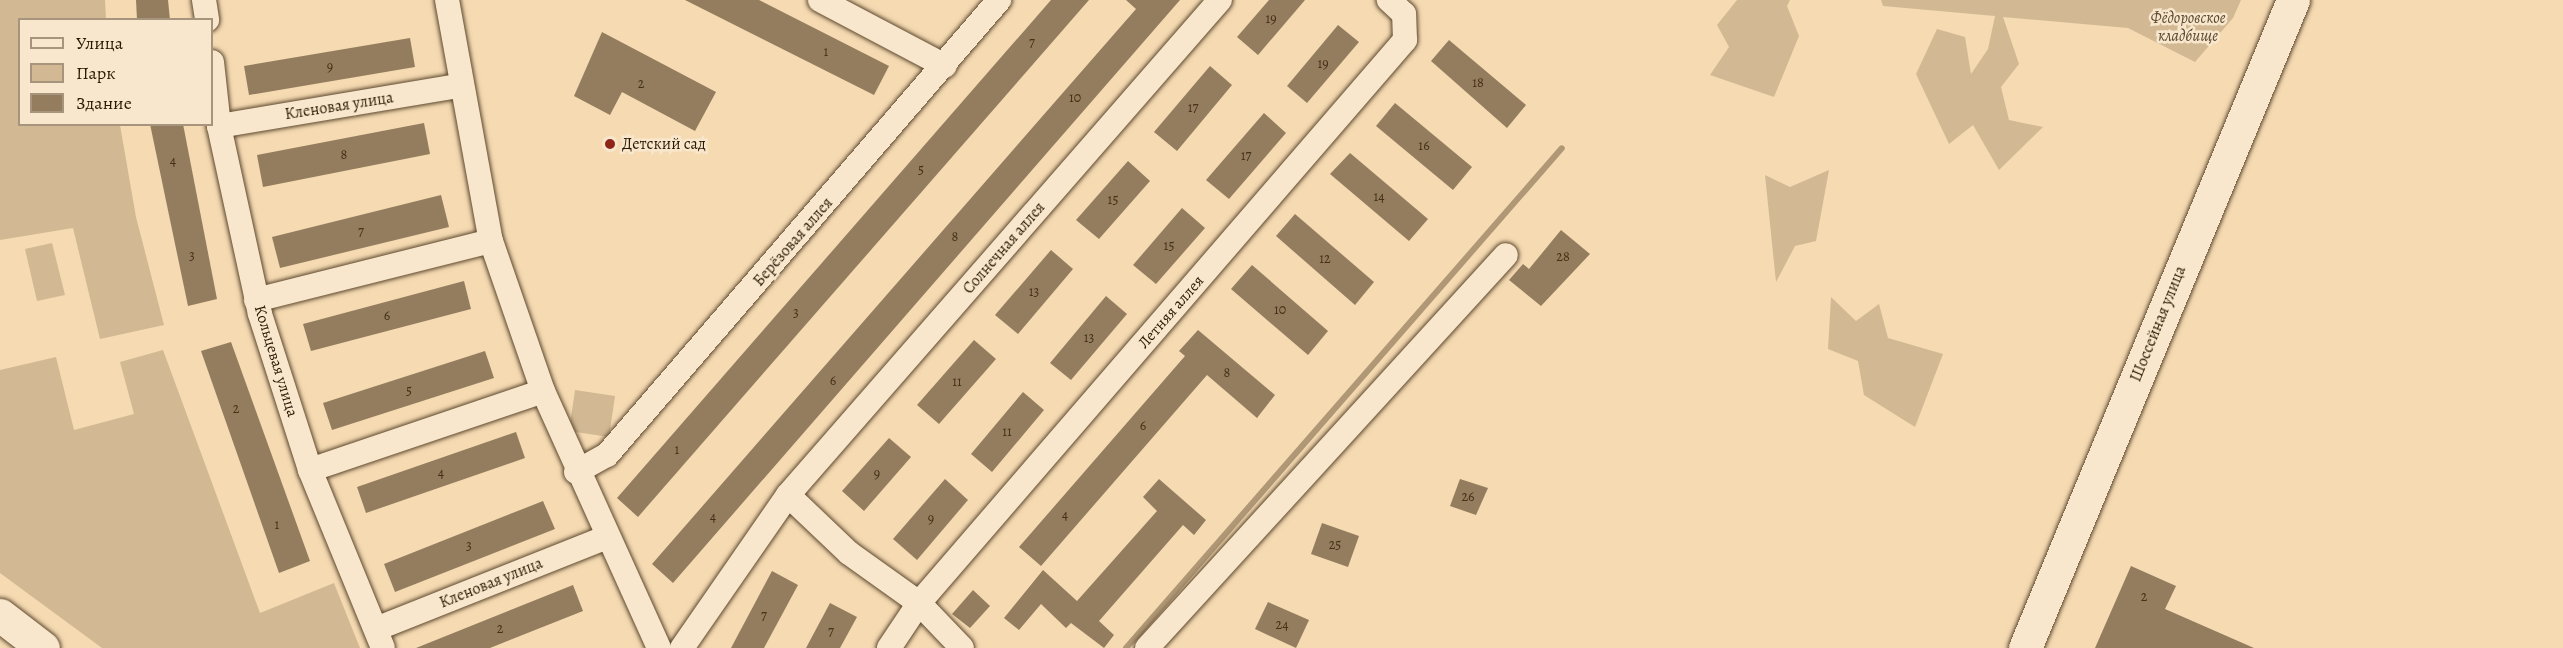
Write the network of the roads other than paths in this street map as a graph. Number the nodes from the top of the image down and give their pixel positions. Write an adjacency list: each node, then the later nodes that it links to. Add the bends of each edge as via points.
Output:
1 (204, 0): 8 (street)
2 (447, 0): 11 (street)
3 (820, 0): 9 (street)
4 (999, 0): 9 (street, Берёзовая аллея)
5 (1220, 0): 19 (street, Солнечная аллея)
6 (2293, 0): 30 (main road, Шоссейная улица)
7 (1396, 7): 21 (street, Летняя аллея, via 1405,40 1391,58)
8 (207, 18)
9 (945, 66): 18 (street, Берёзовая аллея, via 607,455)
10 (213, 71): 12 (street, Кольцевая улица)
11 (459, 86): 12 (street, Кленовая улица); 13 (street)
12 (219, 126): 15 (street, Кольцевая улица)
13 (491, 241): 15 (street); 16 (street)
14 (1506, 255): 29 (street, via 1313,472)
15 (256, 300): 17 (street, Кольцевая улица)
16 (543, 391): 17 (street); 18 (street)
17 (310, 470): 23 (street, Кольцевая улица)
18 (576, 472): 20 (street)
19 (788, 495): 21 (street, via 849,553); 26 (street, Солнечная аллея)
20 (605, 538): 23 (street, Кленовая улица); 25 (street)
21 (919, 603): 27 (street, Летняя аллея); 28 (street)
22 (0, 615): 24 (main road)
23 (380, 639)
24 (43, 648)
25 (659, 648)
26 (682, 648)
27 (889, 648)
28 (962, 648)
29 (1148, 648)
30 (2025, 648)

